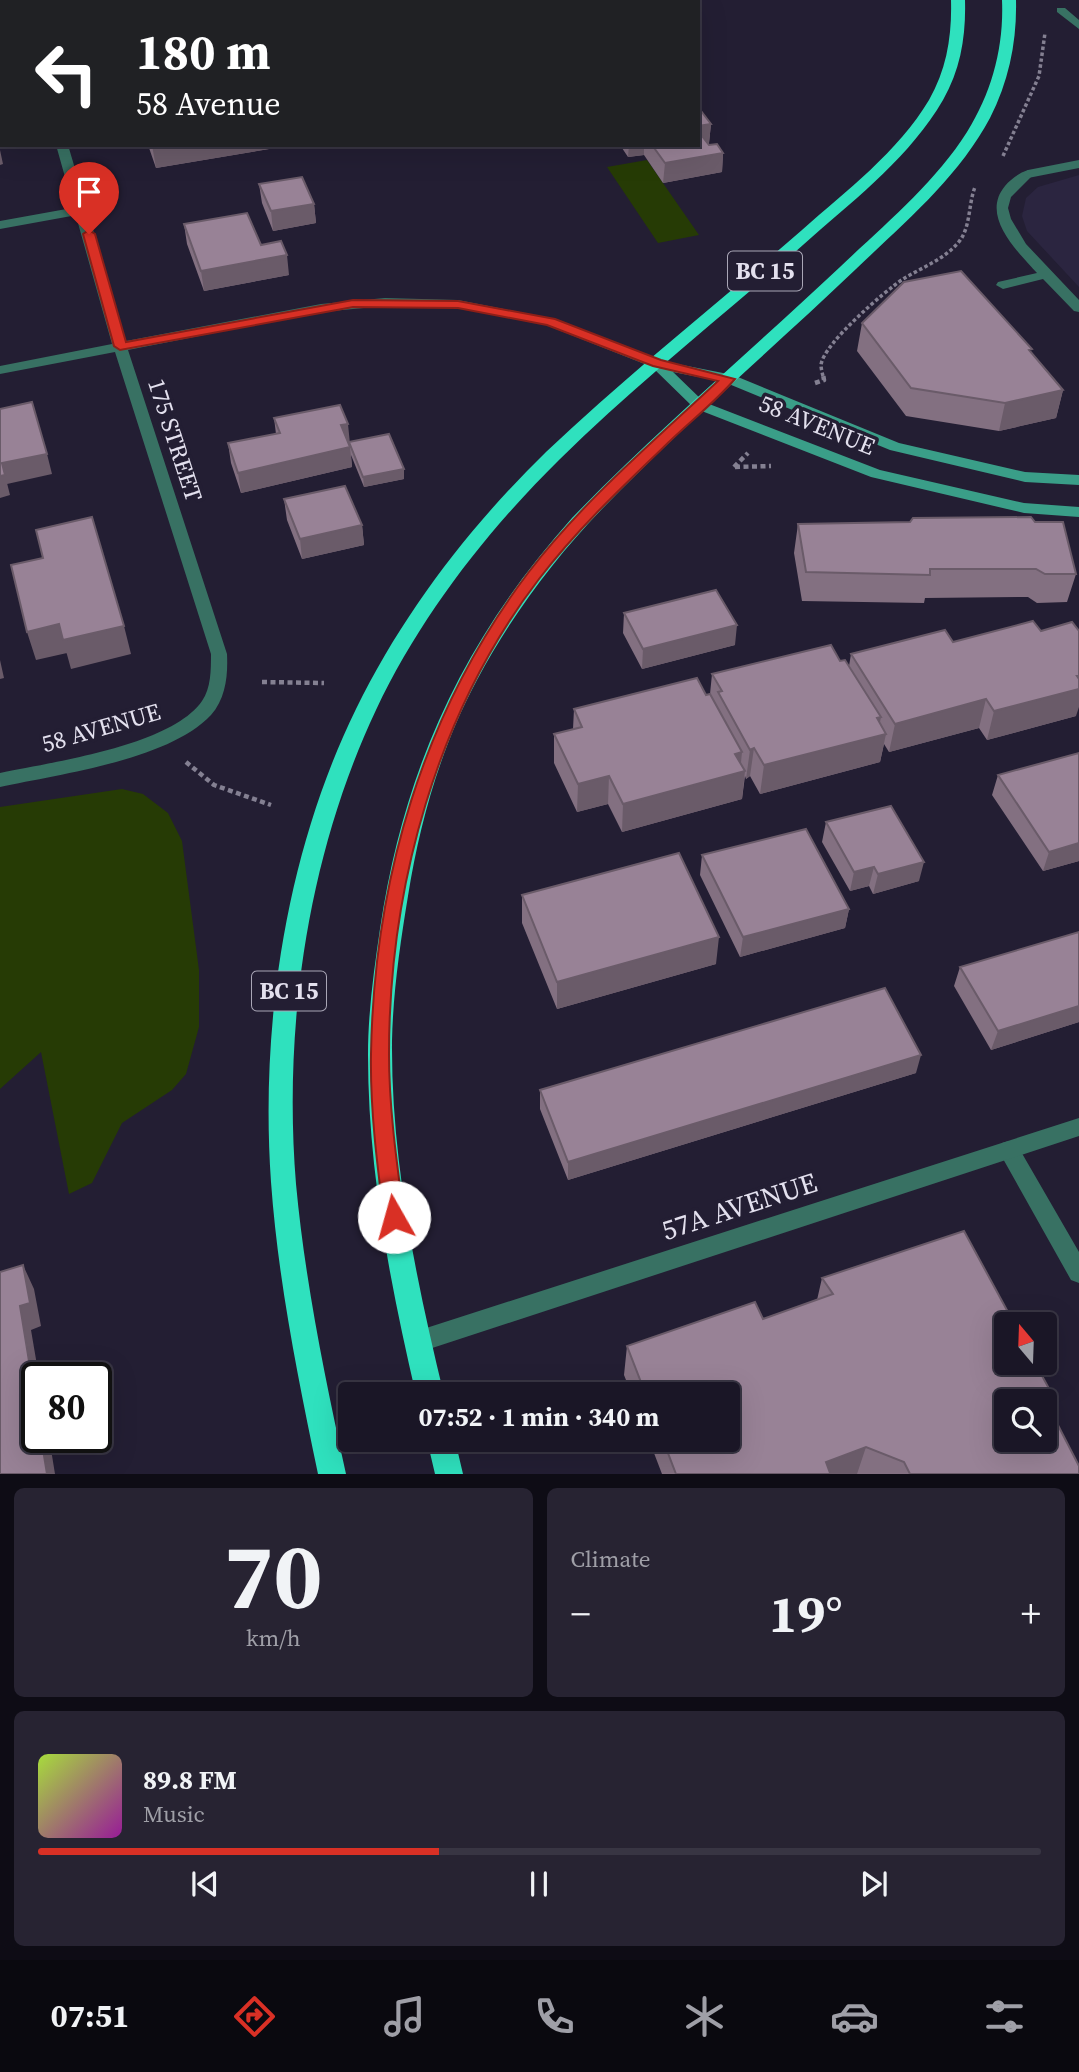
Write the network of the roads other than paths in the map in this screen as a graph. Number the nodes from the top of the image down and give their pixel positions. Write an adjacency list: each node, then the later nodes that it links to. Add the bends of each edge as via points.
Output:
1 (958, 0): 13 (highway, BC 15, via 955,60 928,114 872,176)
2 (1009, 0): 15 (highway, BC 15, via 1001,73 960,153 886,233)
3 (1061, 10): 4 (street)
4 (1079, 26)
5 (63, 147): 7 (street, 175 STREET)
6 (1079, 164): 9 (street, via 1028,174 1006,195 1002,206 1003,219)
7 (83, 210): 8 (street); 12 (street, 175 STREET)
8 (0, 225)
9 (1049, 275): 10 (street); 11 (street)
10 (1003, 285)
11 (1079, 308)
12 (120, 346): 13 (street, via 321,308 458,304 550,322); 14 (street); 19 (street, 175 STREET, via 219,654 220,682)
13 (657, 364): 15 (street, 58 AVENUE); 16 (street, 58 AVENUE); 27 (highway, BC 15, via 536,474 429,599 364,712 338,775 313,858 287,1000 283,1177 305,1344)
14 (0, 370)
15 (728, 379): 16 (highway, BC 15); 17 (street, 58 AVENUE, via 895,447 1025,477)
16 (699, 405): 18 (street, 58 AVENUE, via 876,474 1024,508); 24 (highway, BC 15, via 593,506 533,577 468,678 446,723 415,811 403,852 386,969 380,1054 395,1227)
17 (1079, 480)
18 (1079, 512)
19 (207, 708): 20 (street, 58 AVENUE, via 193,723 168,736)
20 (0, 780)
21 (1079, 1127): 22 (street, 57A AVENUE)
22 (1009, 1150): 23 (street); 24 (street, 57A AVENUE)
23 (1079, 1273)
24 (417, 1342): 25 (highway, BC 15)
25 (427, 1382)
26 (444, 1452): 28 (highway)
27 (332, 1474)
28 (449, 1474)

